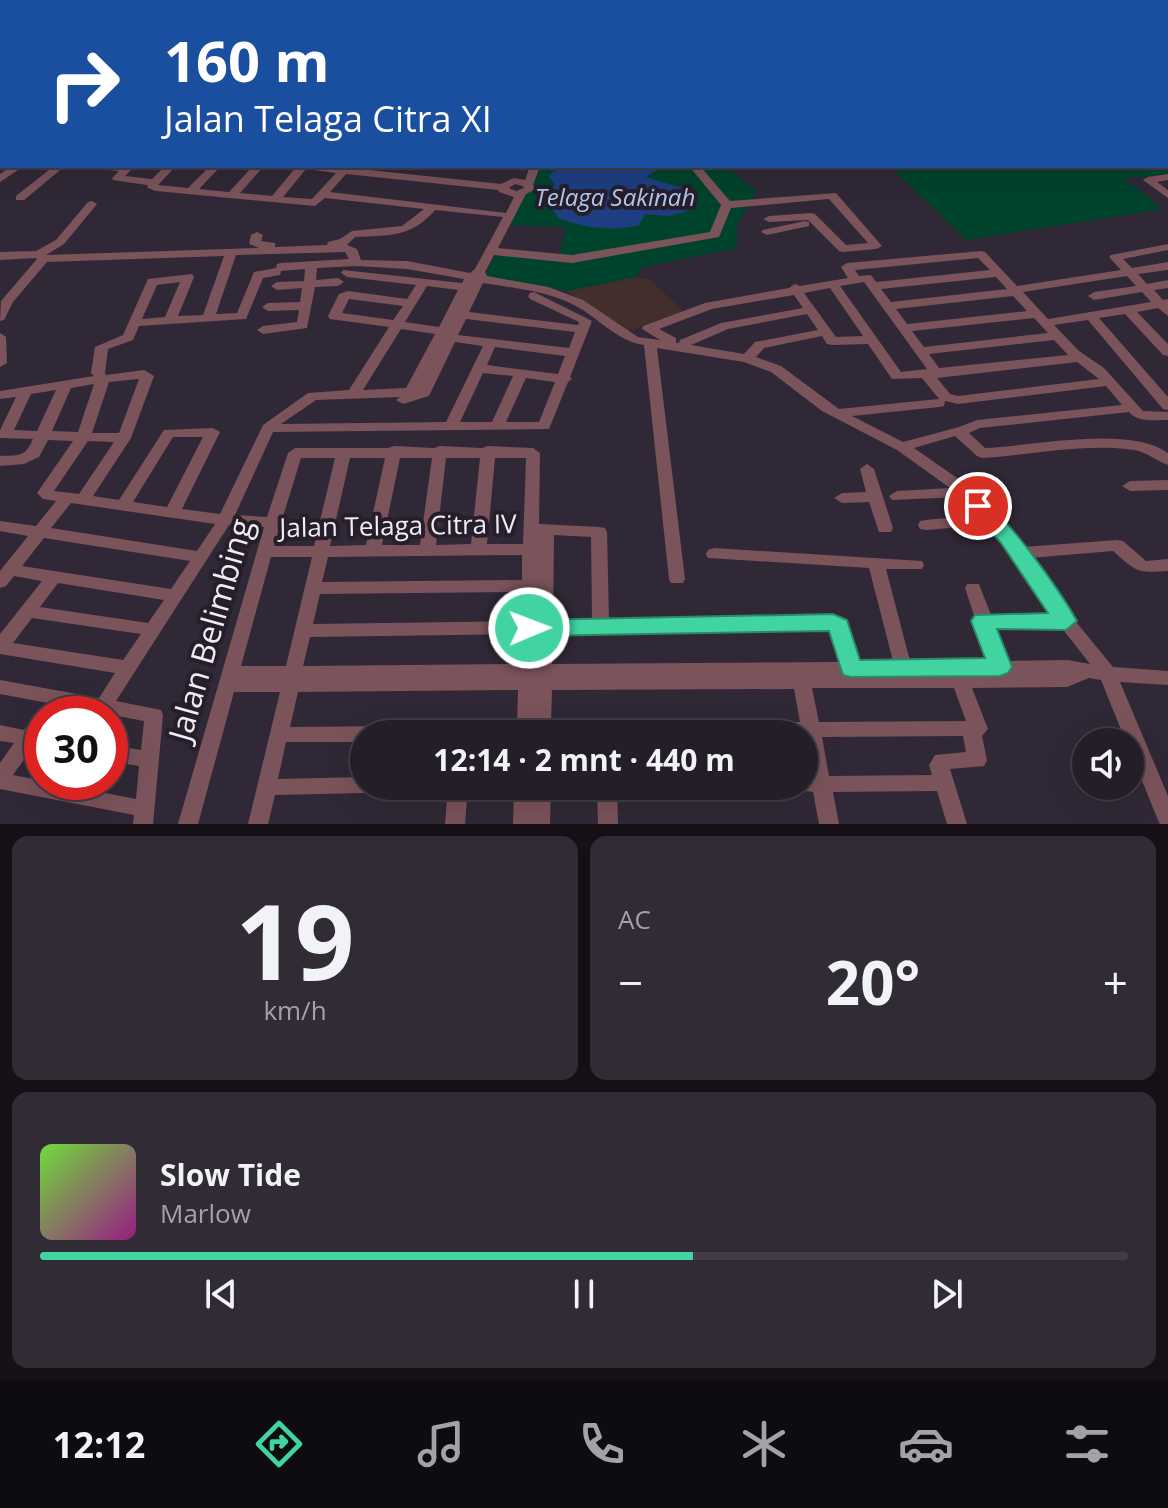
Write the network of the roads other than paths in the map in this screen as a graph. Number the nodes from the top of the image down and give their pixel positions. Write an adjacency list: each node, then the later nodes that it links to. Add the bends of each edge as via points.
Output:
1 (58, 168): 20 (street)
2 (128, 168): 14 (street, via 117,178)
3 (169, 168): 14 (street)
4 (214, 168): 16 (street)
5 (257, 168): 17 (street)
6 (301, 168): 21 (street)
7 (342, 168): 18 (street)
8 (342, 168): 22 (street)
9 (352, 168): 15 (street)
10 (527, 168): 15 (street)
11 (533, 168): 15 (street)
12 (696, 168): 25 (street)
13 (1168, 177): 19 (street, via 1148,180)
14 (154, 183): 16 (street, via 156,188)
15 (515, 187): 26 (street); 30 (street)
16 (191, 191): 17 (street)
17 (232, 195): 21 (street)
18 (324, 195): 22 (street); 24 (street)
19 (1168, 195)
20 (20, 198)
21 (275, 199): 22 (street)
22 (308, 203)
23 (92, 204): 34 (street)
24 (433, 206): 26 (street); 28 (street, via 415,226 387,234 352,234 337,243 260,245 255,244)
25 (727, 206): 27 (street); 30 (street, via 712,237 572,259)
26 (501, 214): 30 (street, via 487,244)
27 (769, 220): 27 (street, via 806,224 848,251 876,244 834,196)
28 (257, 235)
29 (1168, 247): 40 (street, via 1115,257)
30 (493, 248): 46 (street)
31 (159, 255): 32 (street); 34 (street); 42 (street)
32 (231, 255): 35 (street); 36 (street, via 338,247 353,251); 39 (street); 66 (street)
33 (0, 256): 34 (street)
34 (40, 257): 65 (street, via 35,274 8,299)
35 (174, 260)
36 (356, 262): 37 (street); 46 (street, via 407,265)
37 (312, 265): 39 (street); 49 (street)
38 (1168, 266): 40 (street)
39 (277, 270): 49 (street); 66 (street, via 258,275 242,316)
40 (1128, 271): 44 (street); 51 (street)
41 (1000, 273): 43 (street, via 978,254 847,267); 50 (street); 53 (street)
42 (150, 275)
43 (855, 279): 47 (street); 50 (street, via 868,278)
44 (1078, 279): 53 (street); 54 (street)
45 (424, 281): 46 (street); 49 (street, via 343,278); 55 (street)
46 (475, 281): 63 (street); 72 (street, via 543,299 585,319); 75 (street); 81 (street, via 562,295)
47 (832, 283): 52 (street); 78 (street)
48 (1168, 284): 51 (street)
49 (309, 286): 56 (street)
50 (874, 286): 57 (street)
51 (1144, 287): 54 (street); 58 (street)
52 (795, 288): 60 (street); 80 (street, via 709,306 648,329)
53 (1016, 291): 57 (street); 67 (street)
54 (1094, 296): 62 (street)
55 (412, 303): 70 (street); 70 (street, via 348,295 334,314)
56 (306, 306): 59 (street); 73 (street, via 301,326)
57 (890, 306): 71 (street)
58 (1165, 306): 61 (street)
59 (268, 307)
60 (811, 310): 74 (street); 80 (street, via 725,326)
61 (1128, 310): 62 (street); 83 (street)
62 (1110, 312): 64 (street)
63 (463, 315): 72 (street); 75 (street)
64 (1091, 316): 67 (street); 101 (street)
65 (0, 317)
66 (208, 318): 68 (street)
67 (1041, 318): 71 (street); 76 (street)
68 (170, 321): 69 (street); 69 (street, via 188,277 152,282)
69 (133, 323): 92 (street, via 124,341 102,347 98,373)
70 (397, 325): 75 (street); 97 (street)
71 (906, 328): 82 (street)
72 (584, 329): 84 (street)
73 (263, 330)
74 (825, 332): 78 (street, via 834,343); 87 (street, via 760,345)
75 (450, 334): 79 (street); 97 (street, via 411,392); 100 (street, via 420,397)
76 (1057, 336): 82 (street); 88 (street)
77 (0, 337): 86 (street)
78 (871, 340): 91 (street, via 894,375)
79 (491, 343): 84 (street); 89 (street)
80 (685, 343): 85 (street)
81 (650, 344): 85 (street); 152 (street)
82 (922, 351): 91 (street)
83 (1168, 352)
84 (574, 353): 93 (street)
85 (723, 354): 87 (street)
86 (1, 355)
87 (747, 358): 103 (street, via 776,369)
88 (1078, 358): 91 (street); 94 (street)
89 (479, 368): 90 (street); 105 (street)
90 (521, 374): 93 (street); 106 (street)
91 (932, 374): 94 (street, via 945,397 958,400)
92 (103, 379): 95 (street); 111 (street); 112 (street, via 146,375)
93 (565, 379): 106 (street, via 544,426)
94 (1108, 382): 102 (street)
95 (65, 386): 96 (street); 110 (street)
96 (26, 391): 98 (street); 109 (street)
97 (354, 394): 100 (street, via 313,396)
98 (0, 395)
99 (939, 403): 103 (street)
100 (300, 406): 107 (street)
101 (1168, 406)
102 (1132, 408): 104 (street, via 1147,418); 108 (street, via 977,424)
103 (835, 413): 113 (street)
104 (1168, 416)
105 (451, 426): 106 (street); 107 (street)
106 (497, 427)
107 (271, 430): 131 (street)
108 (960, 432): 113 (street); 118 (street, via 982,453 1129,443)
109 (2, 434): 110 (street)
110 (45, 434): 111 (street); 119 (street, via 29,458)
111 (84, 436): 112 (street); 126 (street, via 46,489 48,495)
112 (124, 438): 126 (street)
113 (902, 447): 123 (street)
114 (394, 451): 115 (street); 117 (street); 139 (street)
115 (440, 451): 116 (street); 140 (street)
116 (488, 451): 136 (street, via 528,450 535,456); 141 (street)
117 (344, 452): 132 (street, Jalan Belimbing, via 295,453); 142 (street)
118 (1168, 460)
119 (0, 461)
120 (867, 469): 125 (street)
121 (1168, 485): 122 (street)
122 (1130, 486)
123 (963, 492): 124 (street); 130 (street)
124 (897, 496)
125 (874, 497): 127 (street); 135 (street)
126 (75, 498): 128 (street); 137 (street)
127 (842, 498)
128 (123, 505): 129 (street); 129 (street, via 169,433 213,432)
129 (172, 513): 131 (street)
130 (989, 519): 133 (street); 144 (street)
131 (225, 520): 132 (street); 146 (street)
132 (273, 522): 143 (street, Jalan Belimbing)
133 (926, 525)
134 (0, 526): 137 (street)
135 (885, 528)
136 (539, 530): 138 (street); 160 (street, via 599,532); 161 (street)
137 (41, 532): 146 (street); 150 (street)
138 (532, 549): 141 (street, Jalan Telaga Citra IV); 153 (street)
139 (373, 550): 140 (street, Jalan Telaga Citra IV); 142 (street, Jalan Telaga Citra IV)
140 (427, 550): 141 (street, Jalan Telaga Citra IV)
141 (478, 550)
142 (321, 551): 143 (street, Jalan Telaga Citra IV); 154 (street)
143 (264, 552): 173 (street, Jalan Belimbing)
144 (1019, 553): 149 (street, via 1117,545 1142,567); 159 (street)
145 (714, 554): 147 (street)
146 (202, 557): 156 (street)
147 (876, 563): 148 (street); 165 (street)
148 (916, 565)
149 (1168, 565)
150 (5, 576): 151 (street)
151 (53, 578): 156 (street); 157 (street)
152 (677, 579)
153 (531, 586): 154 (street); 161 (street)
154 (313, 588): 163 (street)
155 (973, 588): 158 (street)
156 (176, 596): 162 (street)
157 (28, 611): 162 (street); 164 (street)
158 (983, 621): 159 (street); 166 (street)
159 (1066, 621): 170 (street)
160 (601, 627): 161 (street); 168 (street, via 835,623)
161 (537, 628): 163 (street); 171 (street)
162 (153, 630): 167 (street)
163 (303, 631): 174 (street)
164 (0, 647): 167 (street)
165 (903, 667): 166 (street); 168 (street)
166 (1000, 667): 169 (street)
167 (128, 668): 179 (street)
168 (851, 669): 171 (street)
169 (1084, 672): 170 (street); 176 (street, via 1067,680)
170 (1108, 674): 172 (street); 203 (street)
171 (535, 677): 174 (street); 175 (street); 181 (street)
172 (1168, 678)
173 (228, 679): 174 (street); 204 (street, Jalan Belimbing)
174 (292, 679): 186 (street)
175 (802, 682): 176 (street); 182 (street)
176 (961, 682): 184 (street, via 979,729)
177 (0, 687): 178 (street)
178 (47, 696)
179 (110, 696)
180 (128, 710): 191 (street, via 154,715)
181 (534, 720)
182 (809, 720)
183 (818, 730): 184 (street)
184 (972, 731): 193 (street, via 977,760 939,763)
185 (0, 733): 188 (street)
186 (279, 735): 187 (street); 196 (street)
187 (350, 735)
188 (24, 738)
189 (24, 753): 192 (street)
190 (128, 756): 191 (street)
191 (151, 760): 202 (street)
192 (0, 780): 202 (street)
193 (944, 783): 194 (street); 211 (street)
194 (818, 784)
195 (350, 785): 196 (street)
196 (267, 787): 205 (street)
197 (818, 796): 210 (street)
198 (457, 800): 206 (street)
199 (524, 800): 207 (street)
200 (541, 800): 208 (street)
201 (607, 800): 209 (street)
202 (144, 816)
203 (1168, 820)
204 (188, 824)
205 (258, 824)
206 (455, 824)
207 (523, 824)
208 (540, 824)
209 (608, 824)
210 (829, 824)
211 (957, 824)

